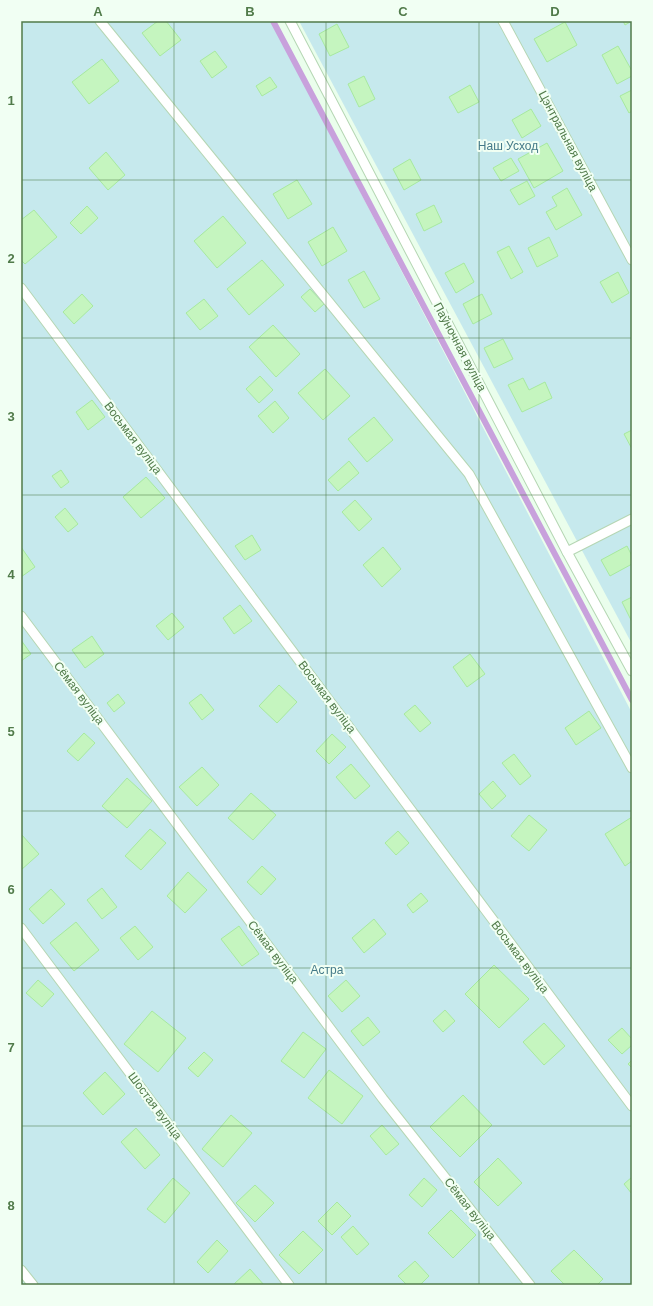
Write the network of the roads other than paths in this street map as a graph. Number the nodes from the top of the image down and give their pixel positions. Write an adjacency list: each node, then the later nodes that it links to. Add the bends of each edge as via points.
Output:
1 (100, 21): 10 (lane, via 469,474)
2 (290, 21): 7 (lane, Паўночная вуліца)
3 (503, 21): 4 (lane, Цэнтральная вуліца)
4 (632, 260)
5 (21, 288): 12 (lane, Восьмая вуліца)
6 (632, 519): 7 (lane)
7 (567, 552): 9 (lane, Паўночная вуліца)
8 (21, 616): 16 (lane, Сёмая вуліца, via 383,1099)
9 (632, 671)
10 (632, 768)
11 (21, 928): 15 (lane, Шостая вуліца)
12 (632, 1106)
13 (21, 1270): 14 (lane)
14 (33, 1285)
15 (289, 1285)
16 (530, 1285)

